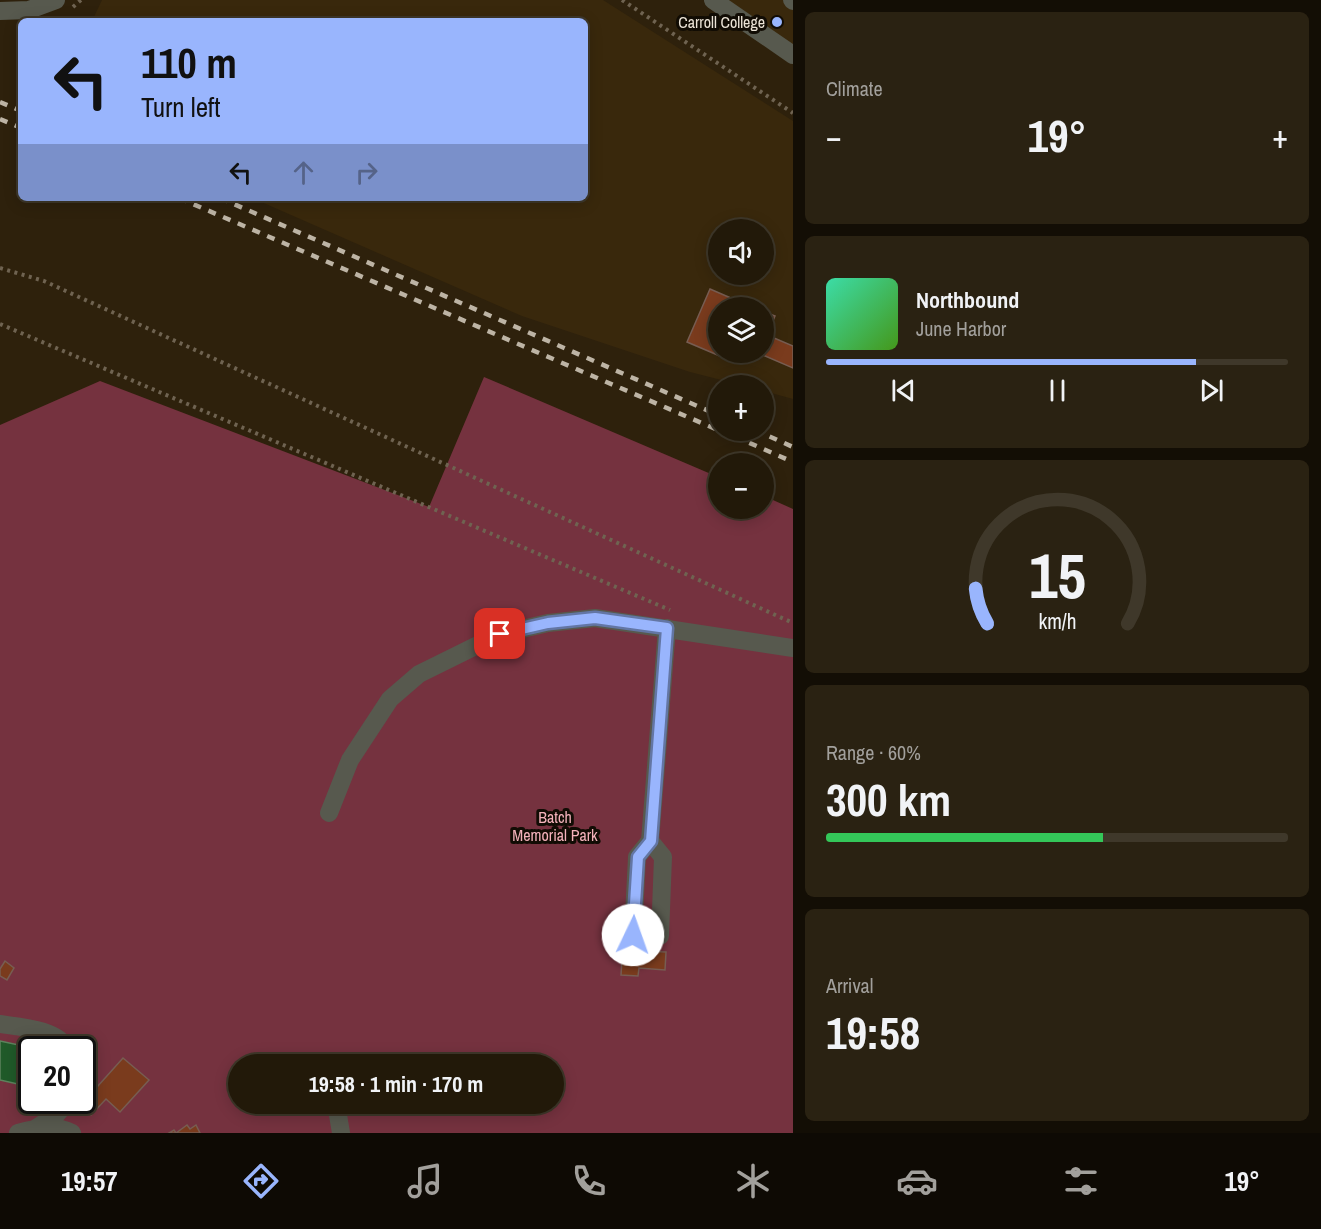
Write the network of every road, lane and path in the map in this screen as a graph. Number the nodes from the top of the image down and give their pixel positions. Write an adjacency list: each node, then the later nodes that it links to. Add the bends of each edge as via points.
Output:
1 (56, 0): 4 (lane, via 29,10)
2 (622, 0): 6 (path)
3 (713, 0): 5 (lane)
4 (0, 11)
5 (793, 55)
6 (793, 113)
7 (0, 268): 10 (path, via 44,281)
8 (0, 324): 9 (path)
9 (671, 620): 11 (lane); 12 (lane, via 595,618 548,623 500,634 419,674 384,707 350,760); 13 (lane)
10 (793, 623)
11 (793, 648)
12 (328, 813)
13 (651, 841)
14 (0, 1024): 15 (lane)
15 (49, 1036)
16 (57, 1114): 18 (lane)
17 (338, 1114): 20 (lane)
18 (27, 1130): 19 (lane, via 63,1128)
19 (72, 1133)
20 (341, 1133)

